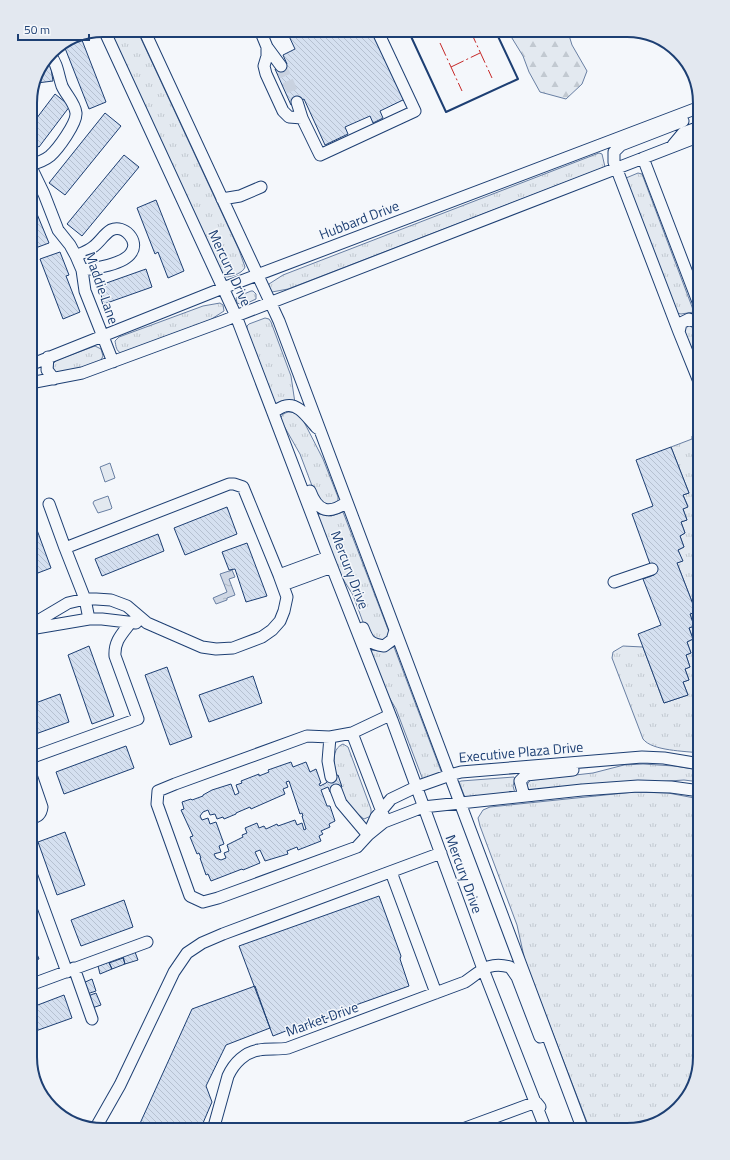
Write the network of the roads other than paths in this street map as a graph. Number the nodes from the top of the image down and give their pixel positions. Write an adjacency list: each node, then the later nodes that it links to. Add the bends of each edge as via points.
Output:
1 (107, 37): 24 (street, Mercury Drive)
2 (147, 37): 20 (street, Mercury Drive)
3 (264, 37): 5 (street)
4 (380, 37): 11 (street, via 415,111 320,155)
5 (268, 46): 7 (street); 11 (street, via 264,66 283,111 289,116)
6 (54, 59): 16 (street, via 64,90 76,111 76,118 74,125 53,153)
7 (281, 66)
8 (297, 102): 11 (street)
9 (693, 110): 23 (street, Hubbard Drive)
10 (693, 117): 17 (street, via 621,145 614,152)
11 (302, 118)
12 (693, 130): 14 (street, via 683,134)
13 (693, 139): 14 (street)
14 (672, 147): 15 (street)
15 (643, 158): 17 (street); 25 (street)
16 (37, 162)
17 (617, 168): 26 (street); 29 (street)
18 (37, 180): 21 (street, Maddie Lane, via 58,230)
19 (261, 187): 20 (street, via 240,196)
20 (222, 199): 23 (street, Mercury Drive)
21 (76, 256): 22 (street, Maddie Lane); 22 (street, via 92,248 111,230 122,229 131,237 134,249 127,258 101,268)
22 (82, 270): 30 (street, Maddie Lane, via 85,291)
23 (257, 274): 24 (street, Hubbard Drive); 26 (street, Mercury Drive)
24 (222, 288): 27 (street, Mercury Drive); 30 (street, Hubbard Drive)
25 (693, 289)
26 (271, 302): 27 (street); 39 (street, Mercury Drive)
27 (236, 316): 33 (street); 37 (street, Mercury Drive)
28 (693, 321): 29 (street, via 689,319 681,323)
29 (679, 332): 34 (street)
30 (103, 335): 31 (street, Hubbard Drive); 33 (street, Maddie Lane)
31 (48, 357): 32 (street, Hubbard Drive); 35 (street, via 47,370)
32 (37, 362)
33 (113, 362): 35 (street)
34 (693, 366)
35 (54, 379): 36 (street)
36 (37, 382)
37 (273, 412): 38 (street, Mercury Drive); 39 (street, via 285,406 294,406 302,410)
38 (278, 426): 40 (street, via 296,455 314,502 322,509 331,511); 43 (street, Mercury Drive)
39 (321, 431): 40 (street, Mercury Drive)
40 (347, 502): 53 (street, Mercury Drive)
41 (48, 504): 42 (street)
42 (66, 548): 45 (street, via 234,484 243,487 246,492); 47 (street)
43 (332, 567): 45 (street); 53 (street, via 352,599 368,640 375,645 384,646 392,640); 54 (street, Mercury Drive)
44 (652, 569): 46 (street)
45 (281, 580): 51 (street, via 287,597 280,621 262,637 233,648 202,647)
46 (614, 582)
47 (85, 599): 48 (street); 50 (street, via 68,603); 51 (street, via 111,600 127,606)
48 (89, 619): 49 (street); 52 (street)
49 (131, 622): 51 (street); 57 (street, via 114,647 138,719)
50 (37, 623)
51 (147, 623)
52 (37, 628)
53 (395, 630): 60 (street, Mercury Drive)
54 (390, 715): 55 (street); 62 (street, Mercury Drive)
55 (352, 732): 56 (street); 70 (street)
56 (330, 737): 61 (street); 71 (street, via 307,736 158,791 157,804 190,896 203,902 230,894 357,847)
57 (37, 755)
58 (607, 759): 59 (street, Executive Plaza Drive, via 642,757); 60 (street, Executive Plaza Drive); 66 (street, Executive Plaza Drive, via 593,768 526,775 520,781)
59 (693, 763)
60 (450, 775): 62 (street, Executive Plaza Drive); 67 (street, Mercury Drive)
61 (330, 777)
62 (416, 787): 68 (street, Mercury Drive); 70 (street, Executive Plaza Drive, via 391,799)
63 (693, 789): 66 (street, via 638,786)
64 (336, 790): 71 (street, via 341,803)
65 (37, 792): 69 (street, via 42,807 42,813)
66 (524, 796): 67 (street)
67 (460, 803): 68 (street); 81 (street, Mercury Drive)
68 (423, 807): 70 (street); 72 (street, Mercury Drive)
69 (37, 816)
70 (381, 816): 71 (street, Executive Plaza Drive)
71 (368, 835)
72 (440, 853): 73 (street); 76 (street, Mercury Drive)
73 (391, 872): 79 (street); 83 (street, via 223,934 187,952 174,972 120,1085)
74 (37, 888): 77 (street)
75 (147, 942): 77 (street)
76 (483, 969): 79 (street, Market Drive, via 465,982); 81 (street, via 500,964 510,967 517,977 540,1038); 82 (street, Mercury Drive)
77 (70, 970): 78 (street); 80 (street)
78 (37, 982)
79 (436, 993): 84 (street, Market Drive, via 288,1048 250,1052 228,1076)
80 (92, 1019)
81 (554, 1054): 88 (street, Mercury Drive)
82 (536, 1102): 85 (street); 86 (street, Mercury Drive); 87 (street)
83 (98, 1123)
84 (215, 1123)
85 (479, 1123)
86 (544, 1123)
87 (550, 1123)
88 (580, 1123)

